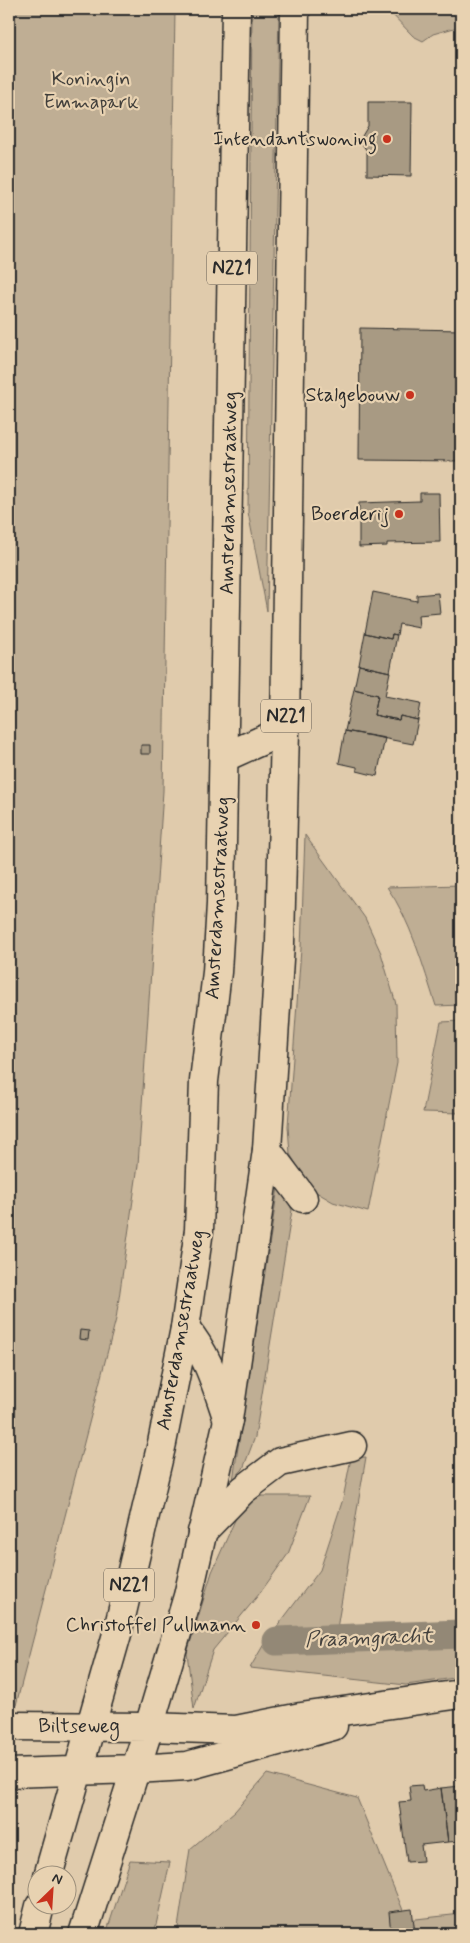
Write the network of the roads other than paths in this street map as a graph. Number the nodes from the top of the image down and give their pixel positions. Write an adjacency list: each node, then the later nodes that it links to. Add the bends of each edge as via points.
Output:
1 (236, 9): 4 (main road, Amsterdamsestraatweg / N221)
2 (295, 9): 3 (main road, N221)
3 (285, 730): 4 (main road); 5 (main road, N221, via 280,943)
4 (225, 757): 7 (main road, Amsterdamsestraatweg / N221, via 222,904 204,1081 199,1230)
5 (268, 1150): 6 (main road); 8 (main road, N221)
6 (303, 1198)
7 (186, 1328): 8 (main road, via 207,1360); 13 (main road, Amsterdamsestraatweg / N221, via 132,1572)
8 (228, 1420): 10 (main road, N221)
9 (352, 1446): 10 (main road, via 280,1462 243,1490)
10 (202, 1532): 15 (main road, N221, via 186,1604)
11 (461, 1694): 12 (main road)
12 (386, 1703): 15 (main road, via 236,1730); 16 (main road, via 346,1722 295,1738 187,1766)
13 (91, 1725): 14 (main road, Biltseweg); 15 (main road, Biltseweg); 17 (main road, Amsterdamsestraatweg / N221)
14 (9, 1726)
15 (149, 1727): 16 (main road, N221)
16 (136, 1769): 17 (main road); 22 (main road)
17 (77, 1772): 18 (main road); 19 (main road, Amsterdamsestraatweg)
18 (9, 1773)
19 (51, 1866)
20 (37, 1916): 21 (main road)
21 (32, 1934)
22 (83, 1934)

